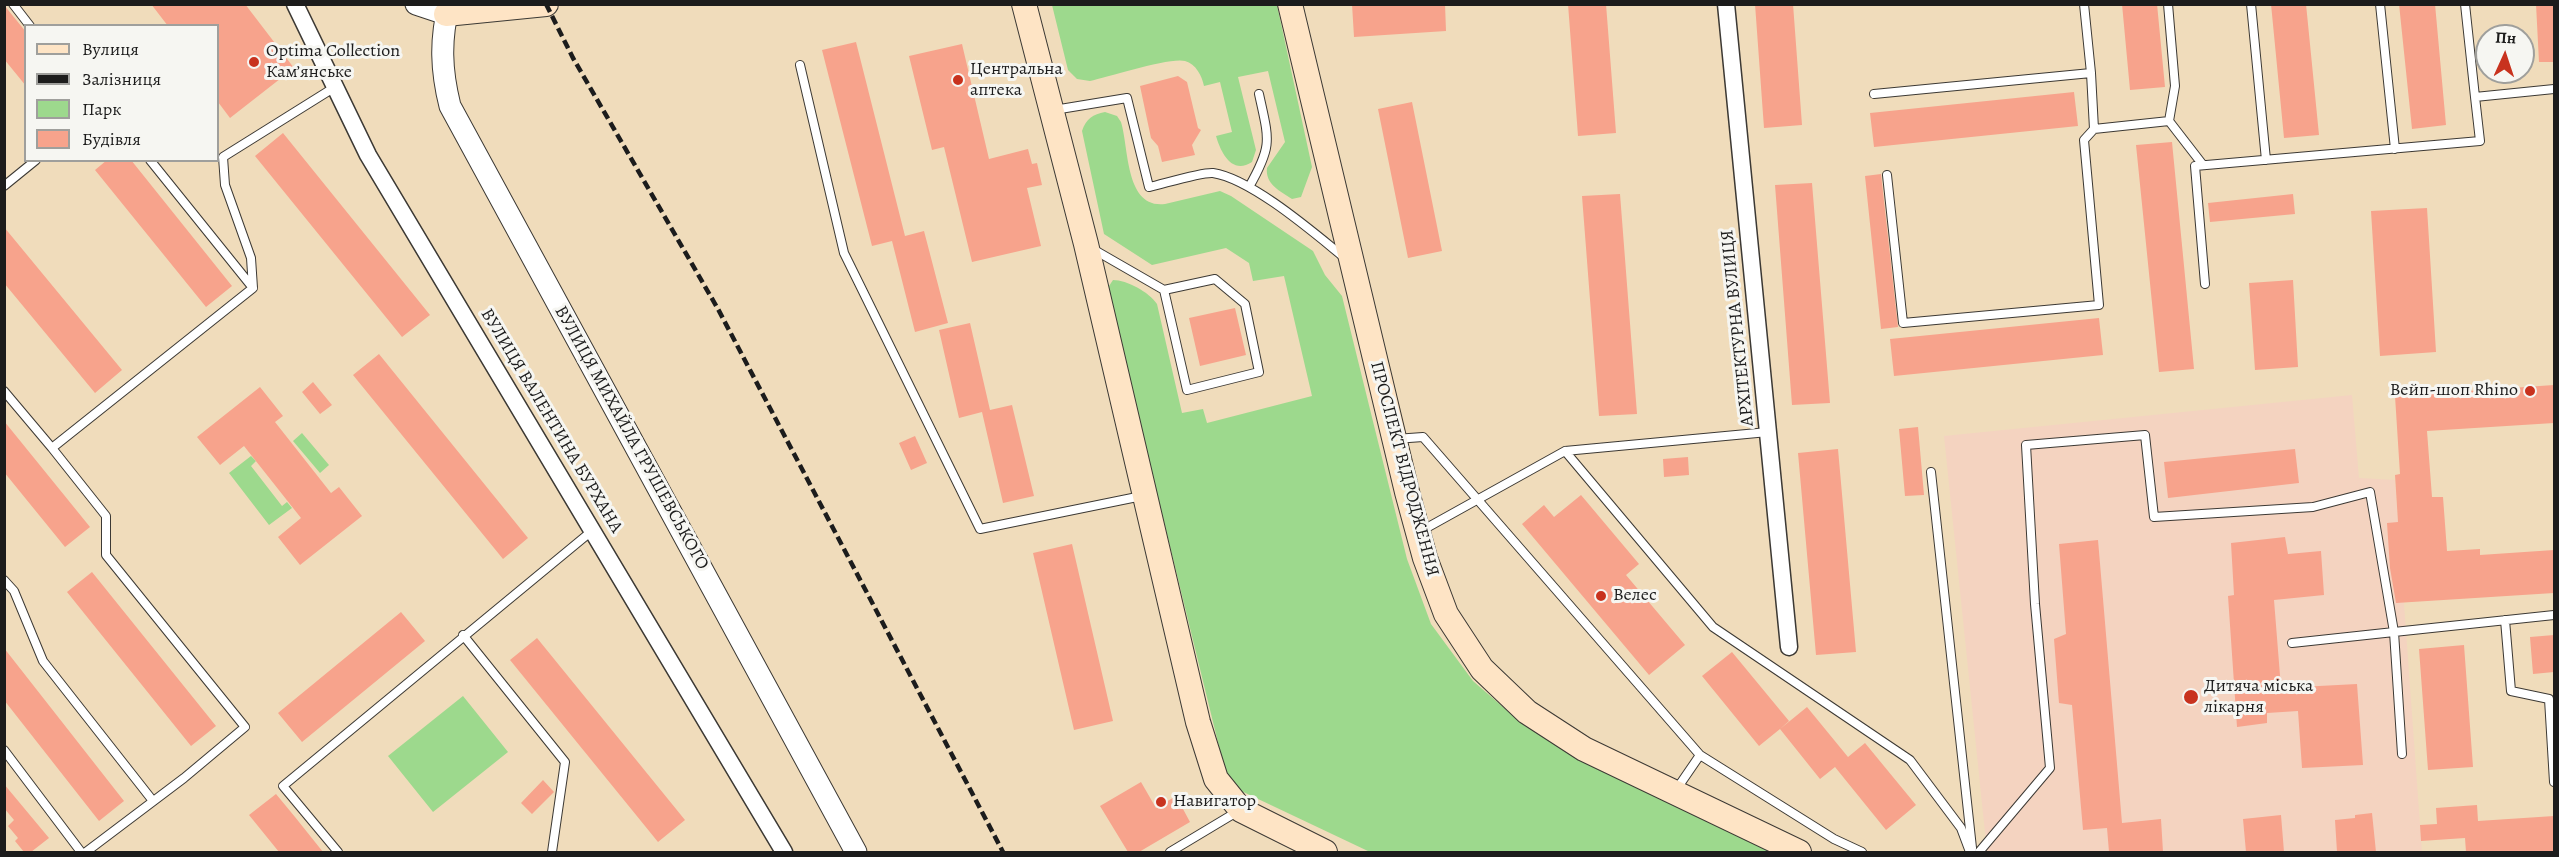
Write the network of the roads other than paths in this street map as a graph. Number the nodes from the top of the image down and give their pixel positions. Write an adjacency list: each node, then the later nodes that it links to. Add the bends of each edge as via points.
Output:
1 (14, 4): 14 (lane)
2 (295, 4): 17 (street, ВУЛИЦЯ ВАЛЕНТИНА БУРХАНА)
3 (416, 4): 13 (street)
4 (546, 4): 13 (main road)
5 (1024, 4): 22 (main road)
6 (1290, 4): 34 (main road, ПРОСПЕКТ ВІДРОДЖЕННЯ)
7 (1726, 4): 39 (street, АРХІТЕКТУРНА ВУЛИЦЯ)
8 (2084, 4): 16 (lane)
9 (2168, 4): 23 (lane, via 2175,86)
10 (2251, 4): 26 (lane)
11 (2380, 4): 25 (lane)
12 (2465, 4): 21 (lane)
13 (447, 9): 67 (street, ВУЛИЦЯ МИХАЙЛА ГРУШЕВСЬКОГО, via 441,44 450,106)
14 (29, 24)
15 (800, 65): 44 (lane, via 844,253 980,529)
16 (2091, 73): 20 (lane); 24 (lane)
17 (335, 87): 36 (lane, via 224,157 225,185 251,258); 46 (street, ВУЛИЦЯ ВАЛЕНТИНА БУРХАНА, via 368,155)
18 (2554, 89): 21 (lane)
19 (1260, 94): 32 (lane, via 1269,141)
20 (1874, 94)
21 (2475, 97): 25 (lane, via 2480,141)
22 (1051, 110): 32 (lane, via 1127,98 1149,187 1212,173); 33 (main road)
23 (2169, 122): 24 (lane); 29 (lane)
24 (2094, 129): 30 (lane, via 2084,140 2099,305 1903,323)
25 (2395, 149): 26 (lane)
26 (2266, 160): 29 (lane)
27 (34, 162): 31 (lane)
28 (152, 162): 36 (lane)
29 (2203, 165): 35 (lane, via 2195,166)
30 (1887, 175)
31 (4, 186)
32 (1249, 187): 34 (lane, via 1304,224)
33 (1086, 244): 37 (lane); 44 (main road)
34 (1350, 262): 40 (main road, ПРОСПЕКТ ВІДРОДЖЕННЯ)
35 (2205, 284)
36 (253, 288): 41 (lane)
37 (1164, 290): 37 (lane, via 1215,279 1245,304 1259,372 1187,390)
38 (4, 391): 41 (lane)
39 (1768, 432): 42 (lane); 54 (street, АРХІТЕКТУРНА ВУЛИЦЯ)
40 (1393, 439): 45 (lane, via 1423,437); 47 (main road, ПРОСПЕКТ ВІДРОДЖЕННЯ)
41 (52, 448): 60 (lane, via 105,516 106,555 245,727)
42 (1565, 451): 45 (lane); 72 (lane, via 1713,627 1910,760 1961,828)
43 (1931, 472): 72 (lane)
44 (1145, 496): 61 (main road, via 1215,779)
45 (1479, 499): 47 (lane); 57 (lane)
46 (593, 530): 52 (lane); 66 (street, ВУЛИЦЯ ВАЛЕНТИНА БУРХАНА)
47 (1419, 533): 59 (main road, ПРОСПЕКТ ВІДРОДЖЕННЯ, via 1446,614 1482,669 1527,712 1584,749)
48 (4, 580): 60 (lane, via 14,591 43,661)
49 (2554, 615): 50 (lane)
50 (2505, 620): 51 (lane); 58 (lane, via 2511,691 2548,699)
51 (2394, 632): 53 (lane); 56 (lane); 73 (lane, via 2370,492 2313,507 2154,517 2145,435 2026,445 2050,768)
52 (463, 635): 64 (lane, via 283,786); 65 (lane, via 565,762)
53 (2292, 643)
54 (1789, 647)
55 (4, 750): 62 (lane)
56 (2402, 754)
57 (1700, 755): 59 (lane); 71 (lane, via 1834,839)
58 (2554, 782)
59 (1674, 793): 70 (main road, ПРОСПЕКТ ВІДРОДЖЕННЯ)
60 (153, 801): 63 (lane)
61 (1241, 810): 68 (lane); 69 (main road)
62 (81, 852)
63 (86, 852)
64 (338, 852)
65 (552, 852)
66 (784, 852)
67 (856, 852)
68 (1170, 852)
69 (1325, 852)
70 (1799, 852)
71 (1862, 852)
72 (1971, 852)
73 (1979, 852)

